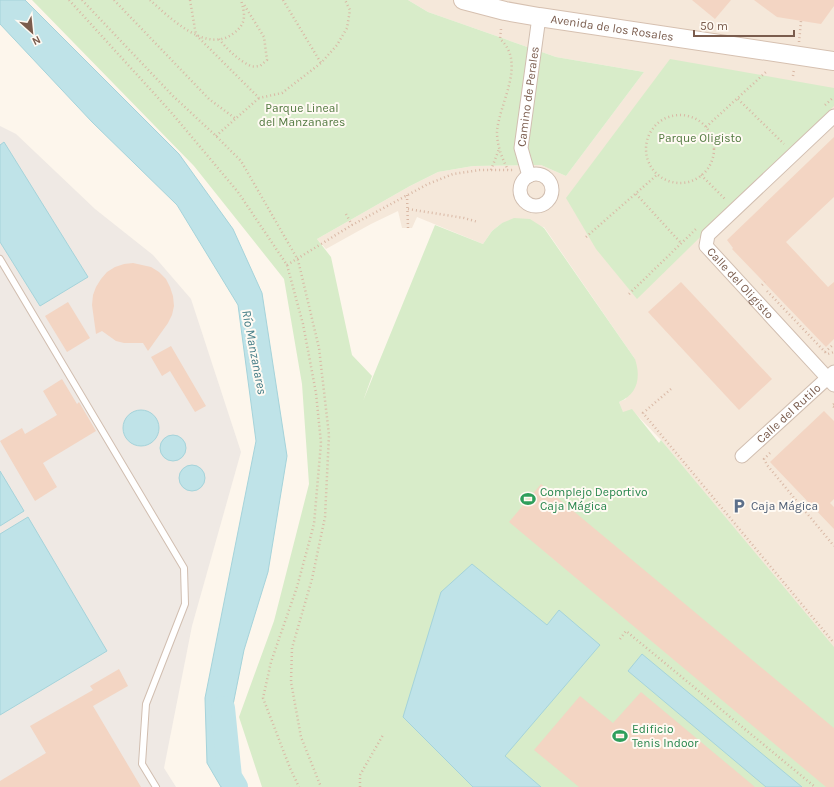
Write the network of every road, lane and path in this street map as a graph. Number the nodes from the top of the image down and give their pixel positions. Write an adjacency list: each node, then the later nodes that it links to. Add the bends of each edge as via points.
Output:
1 (69, 0): 46 (path, via 170,111 238,192)
2 (82, 0): 26 (path, via 173,96)
3 (114, 0): 24 (path, via 209,99)
4 (150, 0): 13 (path, via 176,24)
5 (190, 0): 13 (path)
6 (241, 0): 14 (path, via 245,16 240,28 229,37); 14 (path, via 264,37 267,60 260,66 252,66 239,58)
7 (283, 0): 17 (path)
8 (345, 0): 17 (path, via 350,10 347,28 337,45)
9 (463, 0): 10 (main road, Avenida de los Rosales)
10 (539, 17): 16 (main road, Avenida de los Rosales); 31 (street, Camino de Perales, via 521,148)
11 (801, 21): 15 (path)
12 (501, 29): 28 (path, via 500,39 510,51 512,68 498,132)
13 (196, 35): 14 (path); 21 (path)
14 (219, 39)
15 (799, 41)
16 (834, 61)
17 (321, 63): 21 (path, via 282,93)
18 (794, 69): 20 (path)
19 (766, 72): 22 (path)
20 (793, 76)
21 (258, 98): 24 (path)
22 (738, 99): 25 (path); 27 (path)
23 (834, 116): 53 (street, Calle del Oligisto, via 708,235 706,246)
24 (236, 119): 26 (path)
25 (706, 127): 32 (path, via 688,115 665,118 656,124 649,133 646,155 650,166); 33 (path, via 712,136 714,147 713,157)
26 (216, 136): 45 (path, via 240,161)
27 (784, 144)
28 (499, 148): 29 (path); 30 (path)
29 (491, 170): 30 (path); 35 (path, via 453,174)
30 (508, 170): 31 (path)
31 (524, 173)
32 (658, 174): 33 (path, via 666,180 675,182 693,180); 34 (path)
33 (702, 175): 36 (path)
34 (636, 194): 42 (path); 43 (path)
35 (407, 195): 37 (path); 40 (path)
36 (726, 200)
37 (408, 209): 39 (path); 41 (path)
38 (346, 214): 40 (path)
39 (478, 222)
40 (352, 225): 45 (path)
41 (408, 228)
42 (586, 237)
43 (681, 243)
44 (0, 259): 63 (lane, via 184,568 185,604 146,704 142,764)
45 (298, 260): 46 (path); 65 (path, via 320,348 329,435 325,517 312,579 292,648 291,682 301,737)
46 (287, 265): 64 (path, via 303,324 316,393 321,443 314,524 271,662 263,698)
47 (758, 282): 49 (path)
48 (765, 282): 49 (path)
49 (762, 285): 51 (path)
50 (834, 344): 51 (path)
51 (825, 352): 52 (path)
52 (834, 352)
53 (832, 378): 58 (street, Calle del Rutilo)
54 (671, 389): 61 (path, via 643,413)
55 (834, 404): 56 (path)
56 (834, 408)
57 (770, 453): 59 (path, via 764,459 767,465)
58 (742, 456)
59 (834, 546)
60 (620, 639): 67 (path, via 626,631)
61 (834, 643)
62 (383, 735): 66 (path, via 360,775)
63 (156, 787)
64 (299, 787)
65 (321, 787)
66 (360, 787)
67 (815, 787)

